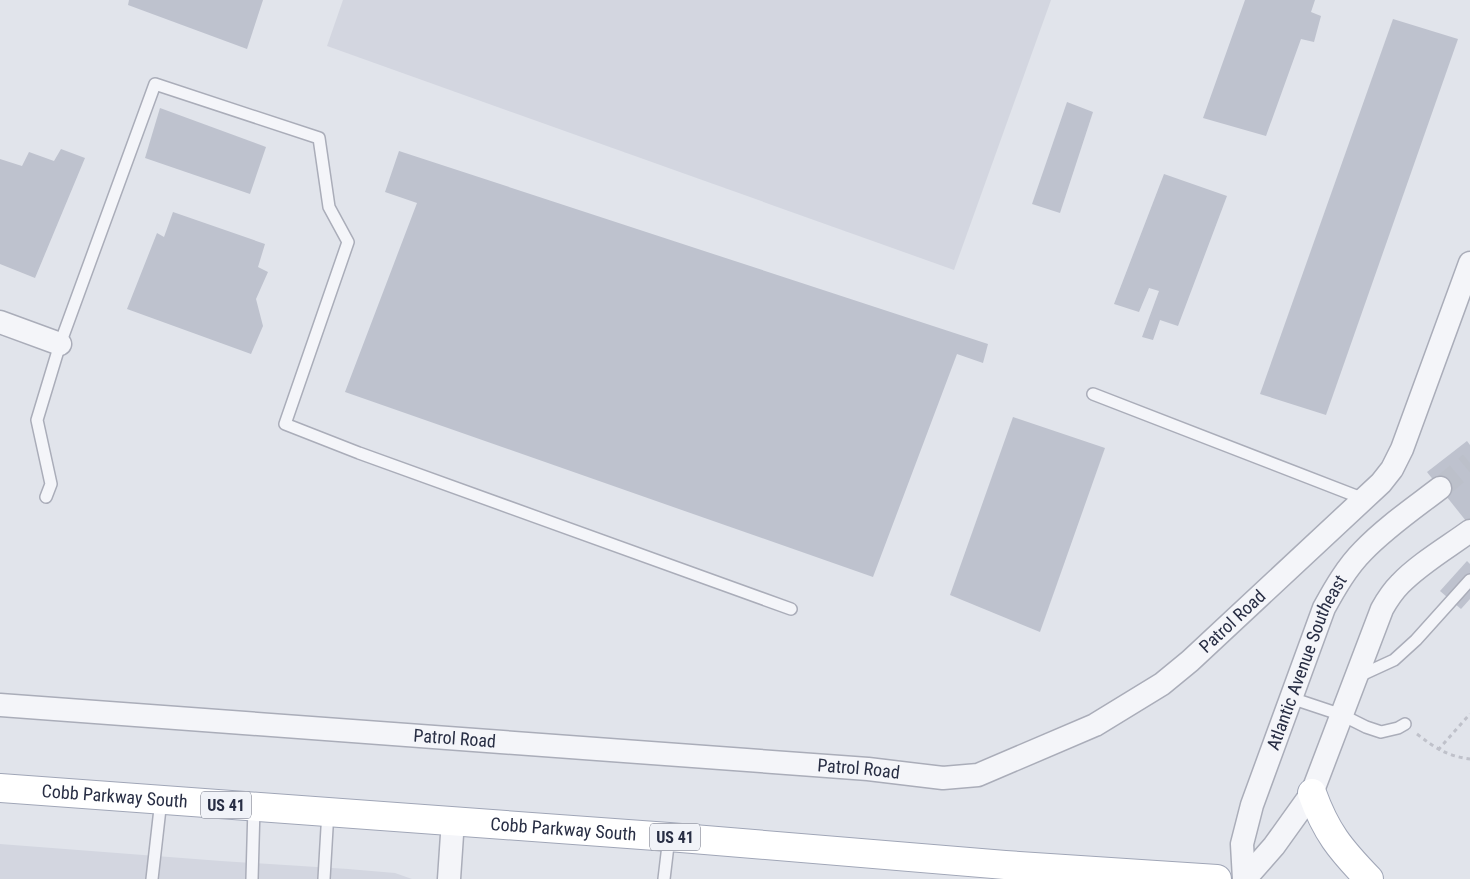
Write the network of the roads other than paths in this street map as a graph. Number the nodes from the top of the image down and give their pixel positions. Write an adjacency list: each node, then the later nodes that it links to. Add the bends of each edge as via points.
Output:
1 (1470, 263): 7 (street, Patrol Road, via 1402,449 1392,469)
2 (0, 322): 3 (street)
3 (60, 344): 6 (lane, via 37,420 51,484); 10 (lane, via 155,84 319,138 329,207 348,242 285,424)
4 (1093, 394): 7 (lane)
5 (1440, 488): 12 (street, Atlantic Avenue Southeast, via 1362,551 1341,578 1324,608)
6 (46, 497)
7 (1364, 499): 13 (street, Patrol Road, via 1212,642 1162,684 1095,725 978,775 942,778 859,769)
8 (1470, 531): 11 (street, Atlantic Avenue Southeast, via 1416,570 1390,596)
9 (1470, 580): 11 (lane, via 1394,660)
10 (791, 609)
11 (1355, 678): 14 (street, Atlantic Avenue Southeast)
12 (1291, 698): 14 (lane); 31 (street, Atlantic Avenue Southeast, via 1252,805 1242,844)
13 (0, 705)
14 (1342, 715): 15 (lane, via 1381,732); 17 (street, Atlantic Avenue Southeast)
15 (1405, 724)
16 (0, 788): 18 (main road, Cobb Parkway South / US 41)
17 (1312, 793): 31 (street, Atlantic Avenue Southeast, via 1274,846); 32 (main road, via 1334,840)
18 (161, 800): 19 (main road, Cobb Parkway South / US 41); 24 (lane)
19 (254, 807): 20 (main road, Cobb Parkway South / US 41); 25 (lane)
20 (328, 811): 21 (main road, Cobb Parkway South / US 41); 26 (lane)
21 (453, 820): 22 (main road, Cobb Parkway South / US 41); 27 (street)
22 (669, 837): 23 (main road, Cobb Parkway South / US 41); 28 (lane)
23 (897, 856): 29 (main road); 30 (main road, Cobb Parkway South / US 41)
24 (152, 879)
25 (252, 879)
26 (324, 879)
27 (449, 879)
28 (664, 879)
29 (934, 879)
30 (1217, 879)
31 (1245, 879)
32 (1369, 879)

